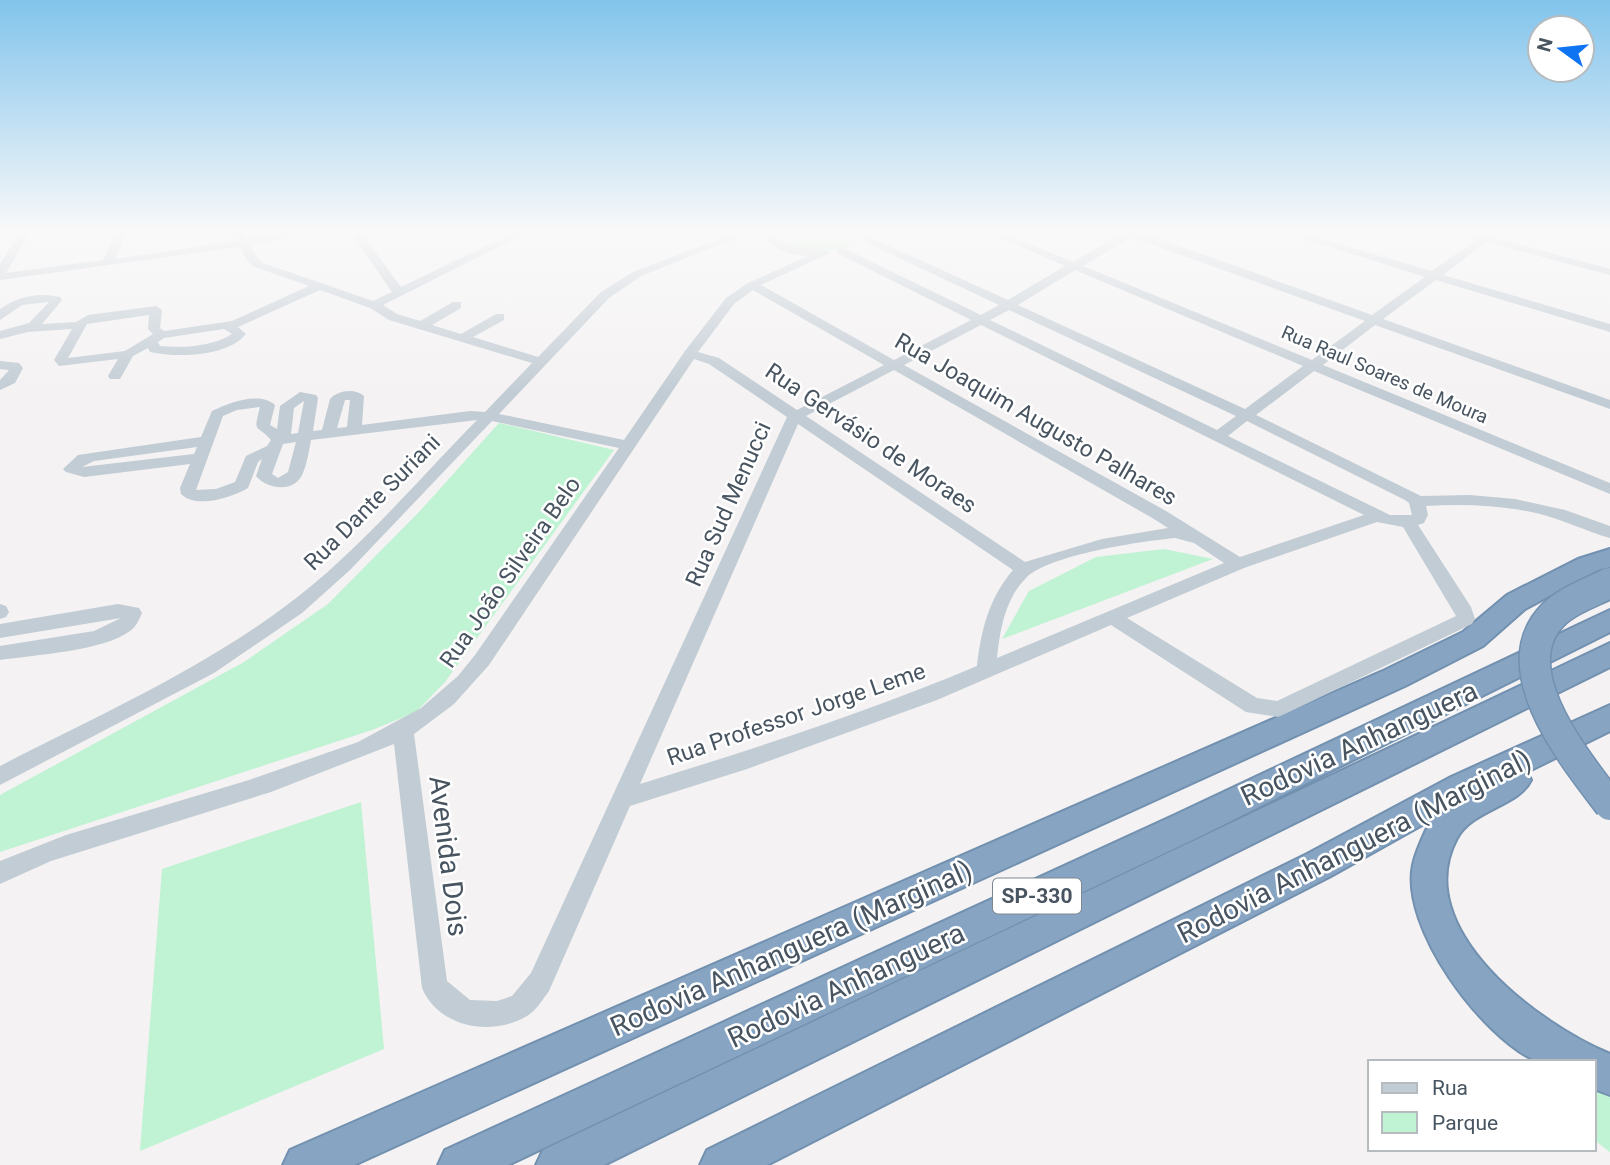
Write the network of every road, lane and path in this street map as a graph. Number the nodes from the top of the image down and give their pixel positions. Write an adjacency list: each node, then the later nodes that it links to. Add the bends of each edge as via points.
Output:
1 (393, 285): 13 (street)
2 (414, 285): 13 (street)
3 (618, 285): 34 (street, Rua Dante Suriani, via 586,312)
4 (752, 285): 33 (street, Rua João Silveira Belo, via 730,301); 36 (street, Rua Joaquim Augusto Palhares)
5 (910, 285): 22 (street)
6 (967, 285): 17 (street)
7 (1041, 285): 17 (street, Rua Sud Menucci)
8 (1119, 285): 37 (street, Rua Raul Soares de Moura)
9 (1281, 285): 23 (street)
10 (1421, 285): 23 (street)
11 (1468, 285): 27 (street)
12 (320, 286): 15 (street); 20 (street)
13 (398, 293): 15 (street)
14 (31, 300): 18 (street, via 56,300); 19 (street, via 9,306); 29 (street)
15 (374, 305): 26 (street)
16 (457, 305): 26 (street)
17 (1007, 306): 22 (street, Rua Sud Menucci); 42 (street)
18 (45, 314): 24 (street); 28 (street)
19 (0, 316)
20 (253, 316): 25 (street); 30 (street, via 193,318)
21 (500, 317): 31 (street)
22 (980, 320): 36 (street, Rua Sud Menucci); 48 (street)
23 (1377, 320): 37 (street); 41 (street)
24 (84, 322): 28 (street); 30 (street, via 156,310); 32 (street, via 62,357 64,363)
25 (226, 325): 30 (street); 30 (street, via 240,334 223,345 165,351 155,349)
26 (421, 326): 31 (street)
27 (1610, 328)
28 (30, 329): 29 (street)
29 (3, 334)
30 (155, 335): 32 (street)
31 (462, 338): 34 (street)
32 (128, 354): 39 (street)
33 (690, 354): 44 (street, Rua Gervásio de Moraes, via 714,361); 51 (street, Rua João Silveira Belo)
34 (541, 362): 43 (street, Rua Dante Suriani)
35 (0, 365): 38 (street, via 14,366)
36 (896, 365): 44 (street, Rua Sud Menucci); 57 (street, Rua Joaquim Augusto Palhares)
37 (1313, 365): 42 (street); 53 (street, Rua Raul Soares de Moura)
38 (7, 376): 40 (street)
39 (115, 376)
40 (0, 386)
41 (1610, 405)
42 (1245, 415): 48 (street); 54 (street)
43 (489, 416): 45 (street); 51 (street); 72 (street, Rua Dante Suriani, via 344,566 296,608 207,668)
44 (794, 417): 61 (street, Rua Gervásio de Moraes); 73 (street, Rua Sud Menucci)
45 (354, 429): 46 (street); 46 (street, via 356,396 342,396 337,399)
46 (329, 432): 47 (street)
47 (305, 436): 50 (street); 50 (street, via 310,398 306,396 287,406); 50 (street, via 295,474 275,482 264,476)
48 (1219, 436): 55 (street)
49 (206, 441): 50 (street, via 217,414 225,408 262,403 269,408 262,425); 52 (street); 52 (street, via 83,458 71,469 84,472)
50 (277, 443): 52 (street, via 251,459 242,485 195,496 188,488)
51 (626, 446): 70 (street, Rua João Silveira Belo, via 466,682)
52 (200, 458)
53 (1610, 489)
54 (1417, 501): 56 (street, via 1420,515); 58 (street, via 1514,501)
55 (1378, 516): 56 (street); 60 (street, Rua Professor Jorge Leme)
56 (1408, 522): 63 (street, via 1466,619 1279,709 1253,706)
57 (1186, 532): 60 (street); 61 (street, via 1100,543)
58 (1610, 532)
59 (1610, 558): 78 (highway, Rodovia Anhanguera (Marginal), via 1578,569 1516,602 1473,639 1395,678)
60 (1238, 564): 63 (street, Rua Professor Jorge Leme)
61 (1023, 569): 68 (street, via 1004,595 991,626)
62 (1610, 583): 74 (highway, bridge, via 1552,616 1534,642 1532,654 1538,689 1580,764)
63 (1110, 616): 68 (street, Rua Professor Jorge Leme)
64 (1610, 620): 79 (highway, Rodovia Anhanguera / SP-330, via 1189,825)
65 (0, 631): 66 (street, via 118,611 133,613 119,629 97,636)
66 (0, 653)
67 (1610, 654): 80 (highway, Rodovia Anhanguera / SP-330)
68 (986, 671): 73 (street, Rua Professor Jorge Leme, via 747,760)
69 (1610, 717): 71 (highway, Rodovia Anhanguera (Marginal))
70 (403, 732): 75 (street, Rua João Silveira Belo, via 259,787 77,842); 76 (street, Avenida Dois)
71 (1556, 745): 77 (highway, via 1522,775 1459,812 1442,832 1430,873 1432,901 1446,938 1483,992 1514,1023); 81 (highway, Rodovia Anhanguera (Marginal), via 1461,787 1319,864)
72 (0, 776)
73 (620, 800): 76 (street, Rua Sud Menucci, via 540,982 520,1006 497,1014 465,1013)
74 (1610, 804)
75 (0, 873)
76 (435, 988)
77 (1576, 1060)
78 (306, 1165)
79 (460, 1165)
80 (558, 1165)
81 (722, 1165)

